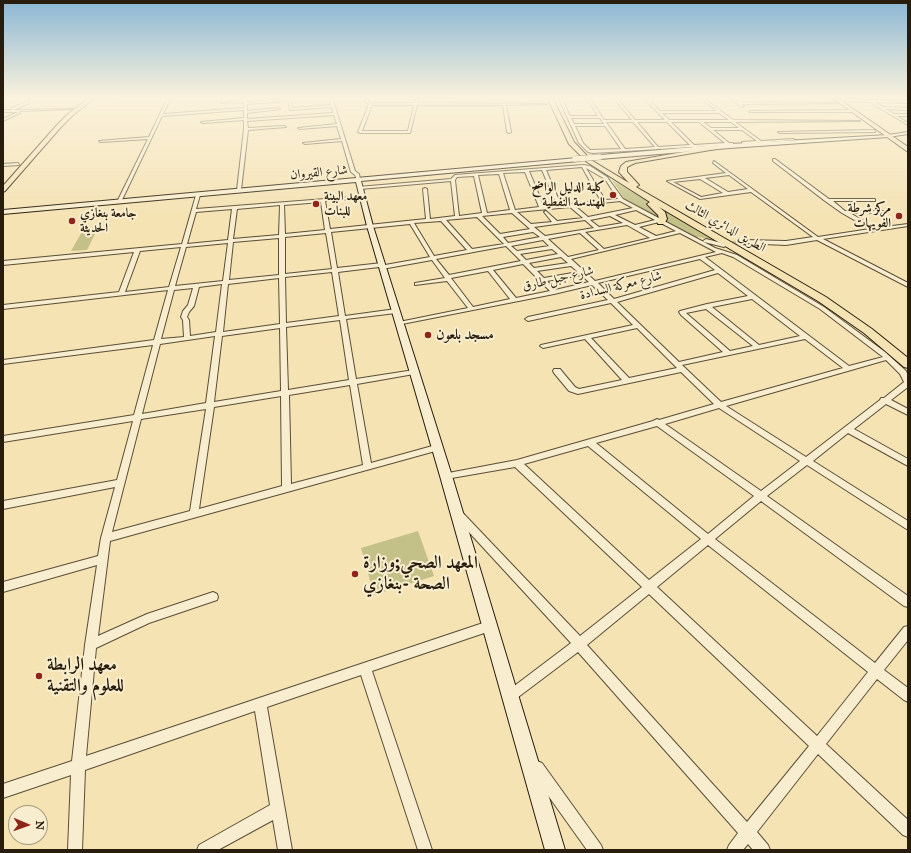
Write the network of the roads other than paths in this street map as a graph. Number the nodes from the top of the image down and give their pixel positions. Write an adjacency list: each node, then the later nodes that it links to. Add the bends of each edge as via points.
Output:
1 (45, 137): 35 (main road)
2 (48, 137): 51 (main road)
3 (245, 137): 52 (street)
4 (342, 137): 19 (street)
5 (567, 137): 46 (highway, الطريق الدائري الثالث, via 573,147 589,162)
6 (573, 137): 49 (highway, الطريق الدائري الثالث, via 582,150 599,164)
7 (578, 137): 31 (street, via 589,151)
8 (614, 137): 31 (street)
9 (648, 137): 29 (street)
10 (683, 137): 28 (street)
11 (719, 137): 26 (street)
12 (753, 137): 24 (street)
13 (787, 137): 22 (street)
14 (862, 137): 20 (main road, شارع القيروان)
15 (874, 137): 20 (main road, شارع القيروان); 23 (main road)
16 (890, 137): 23 (main road)
17 (896, 137): 23 (main road)
18 (149, 138): 21 (street); 60 (street)
19 (343, 140): 25 (street); 48 (street, via 353,172 357,174)
20 (817, 140): 22 (main road, شارع القيروان)
21 (101, 141)
22 (794, 141): 24 (street); 26 (main road, شارع القيروان)
23 (895, 141): 30 (main road)
24 (760, 142): 26 (street)
25 (305, 143)
26 (729, 145): 27 (main road, شارع القيروان); 28 (street)
27 (716, 147): 28 (main road, شارع القيروان); 49 (highway, via 630,162 624,166 623,172)
28 (694, 148): 29 (street); 32 (main road, شارع القيروان, bridge)
29 (658, 149): 31 (street)
30 (908, 150)
31 (624, 151)
32 (576, 160): 41 (main road, شارع القيروان); 48 (main road, شارع القيروان)
33 (774, 160): 58 (street)
34 (714, 162): 42 (street)
35 (18, 164): 36 (street); 47 (main road)
36 (3, 165)
37 (582, 166): 38 (street); 57 (street, via 589,167 606,178); 61 (street)
38 (543, 169): 39 (street); 64 (street)
39 (527, 171): 40 (street); 67 (street)
40 (501, 173): 43 (street); 70 (street)
41 (456, 174): 43 (street); 45 (street); 48 (main road, شارع القيروان)
42 (729, 174): 44 (street); 53 (street)
43 (476, 175): 73 (street)
44 (700, 177): 54 (street); 54 (street, via 668,181 700,198)
45 (453, 180): 48 (street); 76 (street)
46 (619, 180): 80 (highway, via 629,191 658,209 662,216); 155 (highway, الطريق الدائري الثالث, via 822,299)
47 (3, 181)
48 (359, 186): 52 (main road, شارع القيروان); 55 (main road, شارع القيروان); 56 (street); 85 (main road)
49 (635, 186): 152 (highway, الطريق الدائري الثالث, via 829,297)
50 (425, 189): 78 (street)
51 (3, 190)
52 (239, 190): 60 (main road, شارع القيروان)
53 (753, 190): 54 (street); 97 (street)
54 (728, 194)
55 (198, 195): 60 (main road, شارع القيروان); 69 (street)
56 (323, 200): 62 (street); 90 (street)
57 (621, 200): 61 (street); 66 (street)
58 (827, 200): 59 (street); 71 (street)
59 (873, 200)
60 (119, 201): 68 (main road, شارع القيروان)
61 (604, 202): 63 (street)
62 (282, 203): 65 (street); 94 (street)
63 (571, 205): 64 (street); 79 (street)
64 (560, 206): 67 (street)
65 (236, 207): 69 (street); 99 (street)
66 (635, 208): 75 (street); 80 (street)
67 (544, 210): 70 (street); 82 (street)
68 (4, 211)
69 (193, 211): 101 (street)
70 (513, 211): 73 (street); 87 (street)
71 (844, 212): 72 (street); 89 (street)
72 (883, 212)
73 (485, 214): 74 (street)
74 (478, 215): 76 (street); 95 (street)
75 (612, 215): 79 (street); 83 (street)
76 (457, 217): 77 (street)
77 (442, 219): 78 (street); 107 (street)
78 (428, 220): 81 (street)
79 (586, 220): 82 (street); 88 (street)
80 (660, 221): 86 (street); 92 (street)
81 (410, 222): 85 (street); 111 (street)
82 (556, 223): 87 (street)
83 (629, 223): 86 (street); 88 (street)
84 (908, 225): 89 (street)
85 (370, 226): 90 (street); 115 (main road)
86 (635, 227): 96 (street)
87 (532, 228): 95 (street); 98 (street)
88 (598, 229): 91 (street)
89 (874, 229): 97 (street)
90 (328, 231): 94 (street); 117 (street)
91 (582, 232): 98 (street); 106 (street)
92 (680, 232): 93 (street); 96 (street)
93 (686, 235): 103 (street); 108 (street)
94 (282, 236): 99 (street); 121 (street)
95 (500, 236): 102 (street)
96 (655, 238): 106 (street)
97 (817, 238): 100 (street, via 782,243); 128 (street)
98 (544, 239): 102 (street); 104 (street)
99 (231, 240): 101 (street); 124 (street)
100 (744, 242)
101 (184, 245): 105 (street); 129 (street)
102 (508, 245): 107 (street); 109 (street)
103 (724, 246)
104 (552, 247): 109 (street); 112 (street)
105 (138, 249): 113 (street); 131 (street)
106 (602, 250): 112 (street)
107 (471, 251): 111 (street)
108 (721, 252): 110 (street, شارع جبل طارق); 153 (street, via 735,256 813,302)
109 (517, 253): 114 (street)
110 (701, 257): 119 (street); 125 (street, شارع جبل طارق)
111 (433, 258): 115 (street); 122 (street)
112 (567, 259): 114 (street); 118 (street); 120 (street)
113 (3, 262)
114 (526, 262): 116 (street); 118 (street)
115 (382, 266): 117 (street); 138 (main road)
116 (489, 269): 122 (street); 133 (street)
117 (335, 270): 121 (street); 139 (street)
118 (534, 270): 123 (street)
119 (718, 271): 132 (street); 134 (street, شارع معركة السدادة)
120 (582, 273): 123 (street); 125 (street)
121 (282, 276): 124 (street); 142 (street)
122 (448, 278): 126 (street); 137 (street)
123 (544, 280): 130 (street)
124 (226, 282): 127 (street); 144 (street)
125 (594, 283): 130 (street, شارع جبل طارق); 134 (street)
126 (417, 284)
127 (197, 285): 129 (street); 146 (street, via 191,306 184,316)
128 (908, 285)
129 (172, 288): 131 (street); 148 (street)
130 (554, 292): 133 (street, شارع جبل طارق)
131 (121, 294): 136 (street)
132 (752, 297): 135 (street); 145 (street)
133 (514, 300): 137 (street, شارع جبل طارق)
134 (612, 301): 140 (street, شارع معركة السدادة); 143 (street)
135 (707, 306): 150 (street); 151 (street, via 682,312)
136 (3, 307)
137 (472, 309): 141 (street, شارع جبل طارق)
138 (396, 311): 139 (street); 141 (main road)
139 (342, 318): 142 (street); 160 (street)
140 (528, 319)
141 (399, 324): 159 (main road)
142 (283, 326): 144 (street); 162 (street)
143 (638, 326): 147 (street); 156 (street)
144 (218, 334): 146 (street); 164 (street)
145 (805, 337): 150 (street); 157 (street)
146 (187, 338): 148 (street)
147 (587, 338): 149 (street); 161 (street)
148 (156, 342): 154 (street); 167 (street)
149 (543, 346)
150 (758, 347): 151 (street)
151 (728, 353): 156 (street)
152 (908, 355)
153 (888, 358): 157 (street); 163 (street, via 903,373 908,383)
154 (3, 362)
155 (908, 364)
156 (680, 366): 161 (street); 165 (street)
157 (848, 369): 165 (street)
158 (557, 371): 161 (street, via 572,389 578,392)
159 (414, 372): 160 (street); 172 (main road)
160 (353, 381): 162 (street); 176 (street)
161 (627, 381)
162 (284, 393): 164 (street); 179 (street)
163 (884, 400): 166 (street); 169 (street)
164 (210, 405): 167 (street); 183 (street)
165 (719, 406): 168 (street); 174 (street)
166 (908, 412)
167 (137, 418): 170 (street); 178 (street)
168 (657, 422): 171 (street); 180 (street)
169 (847, 429): 174 (street); 175 (street)
170 (3, 439)
171 (589, 442): 173 (street); 186 (street)
172 (436, 448): 176 (street); 177 (main road)
173 (517, 462): 177 (street); 189 (street)
174 (805, 462): 180 (street); 184 (street)
175 (908, 463)
176 (367, 466): 179 (street)
177 (446, 476): 182 (main road)
178 (120, 483): 181 (street); 185 (street)
179 (287, 488): 183 (street)
180 (761, 496): 186 (street); 191 (street)
181 (3, 505)
182 (456, 511): 192 (main road); 194 (street)
183 (194, 514): 185 (street)
184 (908, 526)
185 (106, 538): 187 (street)
186 (707, 539): 189 (street); 197 (street)
187 (103, 559): 188 (street); 195 (street)
188 (3, 587)
189 (650, 588): 194 (street); 201 (street)
190 (213, 597): 195 (street, via 156,616)
191 (908, 602)
192 (489, 626): 196 (street); 199 (main road)
193 (908, 631): 197 (street)
194 (579, 644): 199 (street); 207 (street)
195 (91, 645): 203 (street)
196 (365, 668): 200 (street); 211 (street)
197 (877, 670): 198 (street); 201 (street)
198 (908, 696)
199 (509, 698): 202 (main road)
200 (260, 703): 203 (street); 205 (street)
201 (818, 744): 206 (street); 207 (street)
202 (526, 752): 212 (main road); 213 (street)
203 (78, 766): 204 (street); 208 (street)
204 (3, 791)
205 (278, 809): 209 (street); 210 (street)
206 (908, 830)
207 (748, 833): 214 (street); 215 (street)
208 (75, 850)
209 (204, 850)
210 (285, 850)
211 (425, 850)
212 (555, 850)
213 (596, 850)
214 (734, 850)
215 (763, 850)

